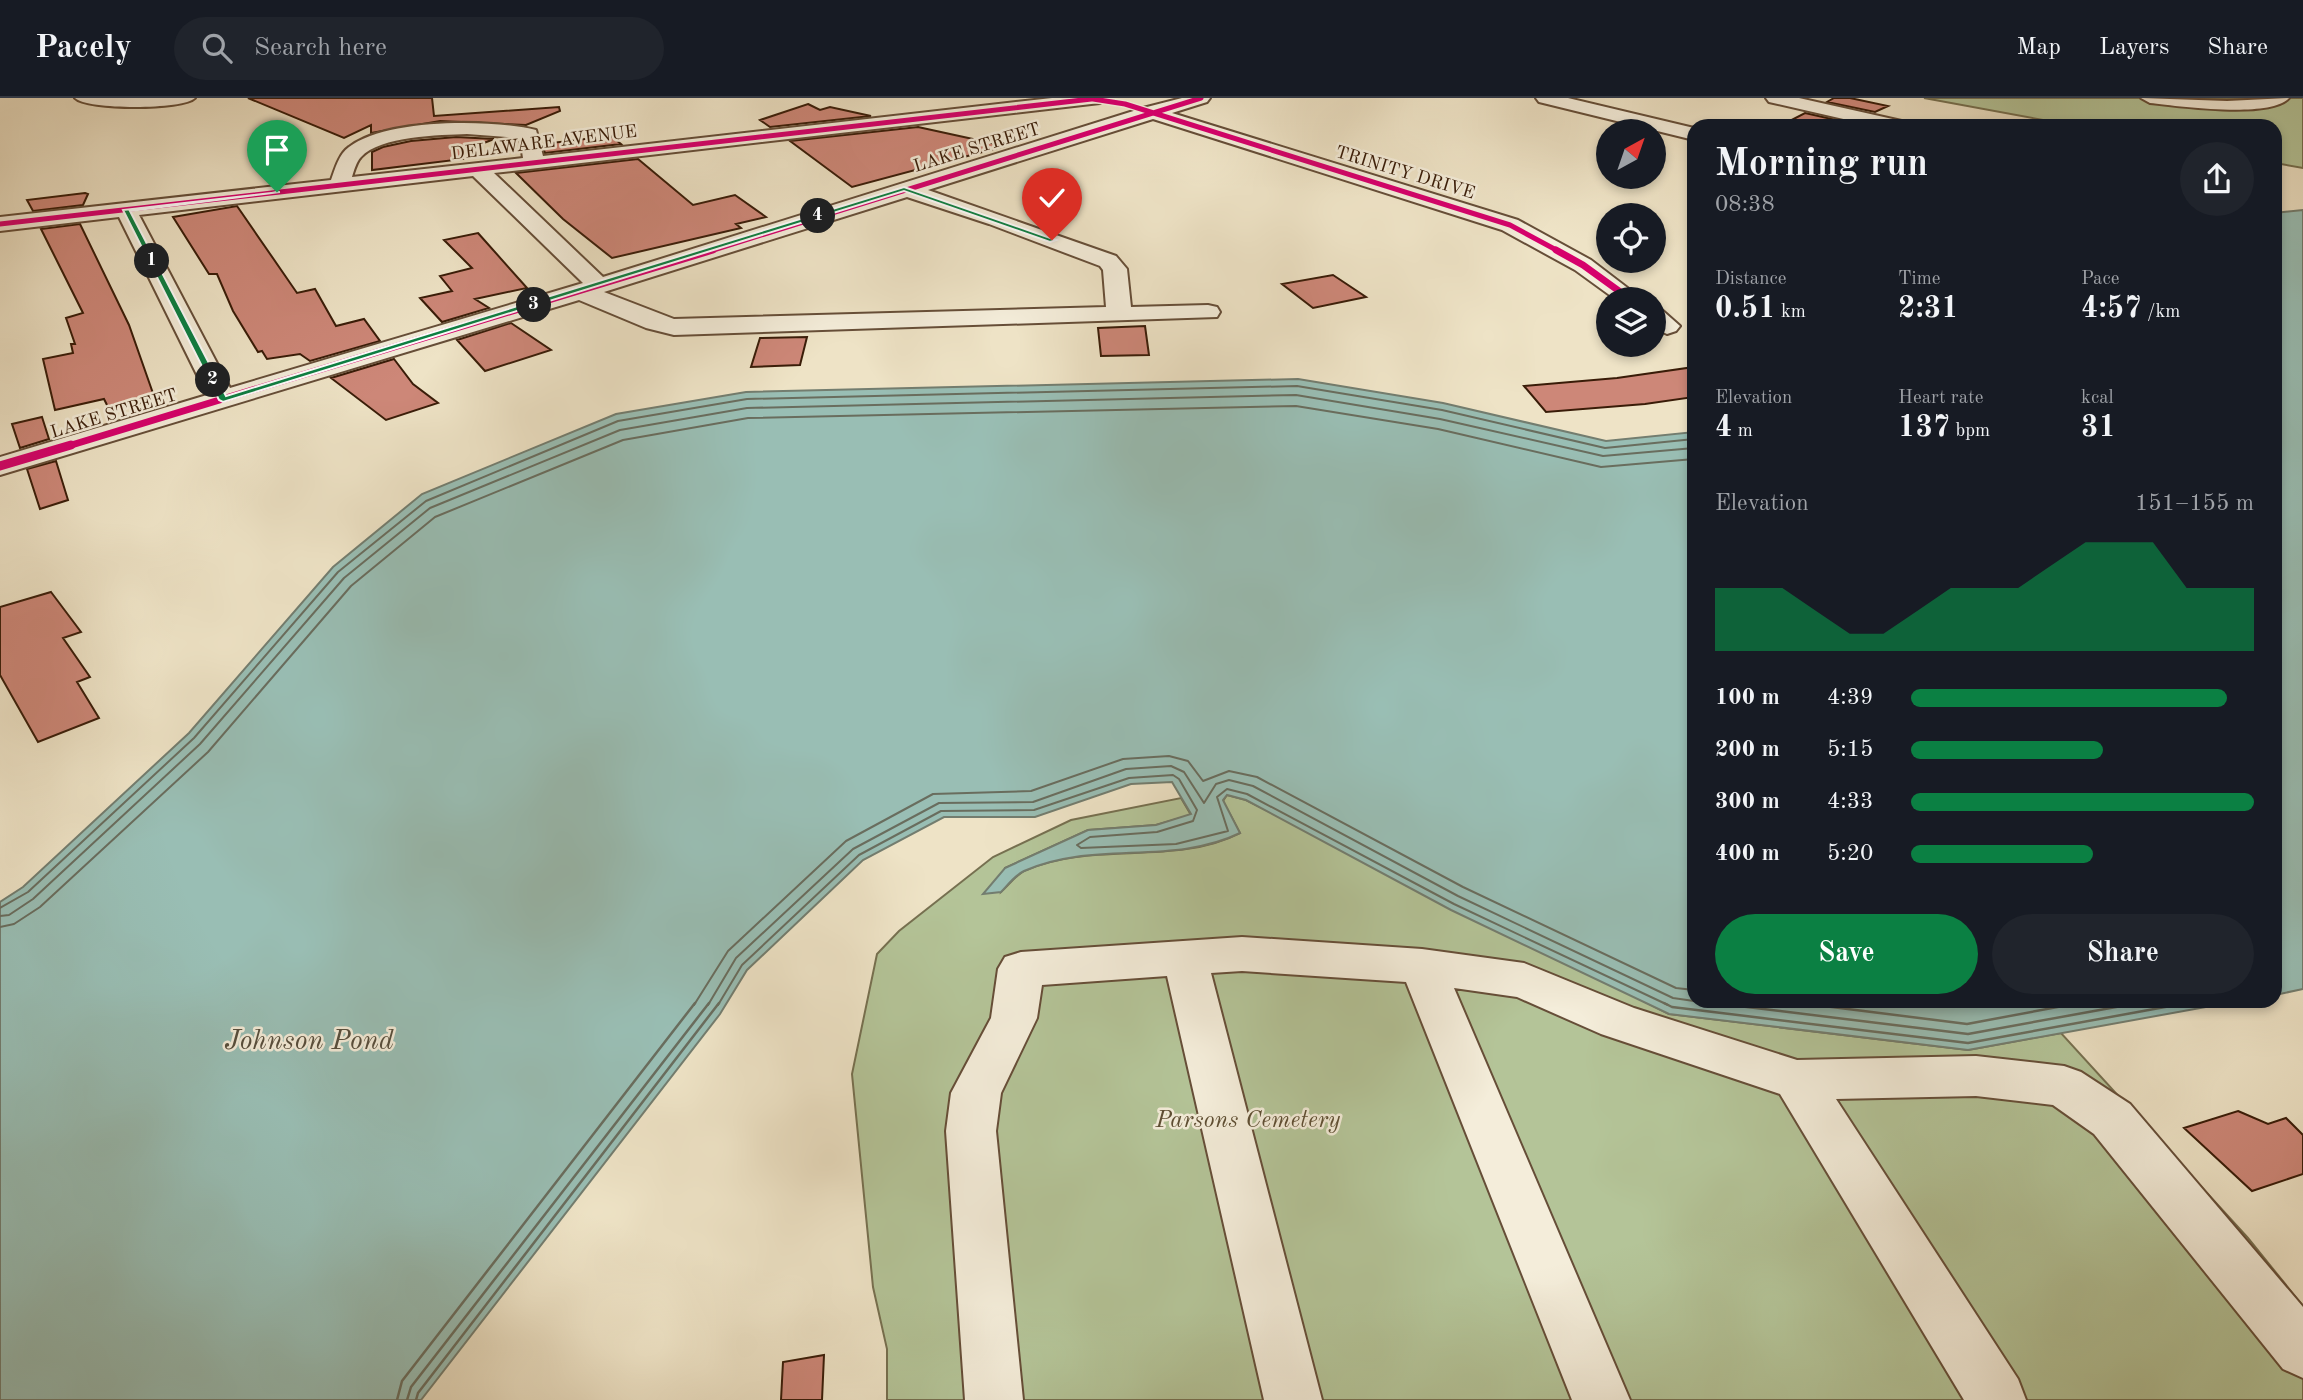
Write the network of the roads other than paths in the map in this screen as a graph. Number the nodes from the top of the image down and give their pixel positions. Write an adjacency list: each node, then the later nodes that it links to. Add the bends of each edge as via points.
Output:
1 (83, 98): 2 (street, via 133,102)
2 (186, 98)
3 (1100, 98): 9 (street, DELAWARE AVENUE)
4 (1201, 98): 10 (street, LAKE STREET)
5 (1549, 98): 12 (street)
6 (1775, 98): 11 (street)
7 (2150, 98): 8 (street, via 2227,107)
8 (2280, 98)
9 (1093, 99): 10 (street, DELAWARE AVENUE); 13 (street, DELAWARE AVENUE)
10 (1153, 113): 16 (street, LAKE STREET); 19 (street, TRINITY DRIVE, via 1510,225 1545,241)
11 (1868, 119)
12 (1687, 132)
13 (534, 162): 14 (street, DELAWARE AVENUE); 15 (street, via 529,134 499,128 448,130 372,142 352,153)
14 (478, 169): 15 (street, DELAWARE AVENUE); 20 (street)
15 (339, 184): 17 (street, DELAWARE AVENUE)
16 (904, 189): 20 (street, LAKE STREET); 22 (street, via 1108,261 1115,270)
17 (126, 210): 18 (street, DELAWARE AVENUE); 23 (street)
18 (0, 223)
19 (1612, 287)
20 (590, 288): 22 (street, via 655,323 674,327); 23 (street, LAKE STREET)
21 (1208, 312): 22 (street)
22 (1119, 314)
23 (223, 400): 24 (street, LAKE STREET)
24 (0, 466)
25 (1185, 958): 26 (street, via 1242,954); 29 (street, via 1021,969 1014,1018 976,1093 971,1131); 30 (street)
26 (1422, 966): 27 (street, via 1524,981 1618,1021); 31 (street)
27 (1797, 1080): 28 (street, via 1976,1076 2064,1086 2112,1119); 32 (street)
28 (2303, 1350)
29 (994, 1400)
30 (1293, 1400)
31 (1601, 1400)
32 (1997, 1400)

